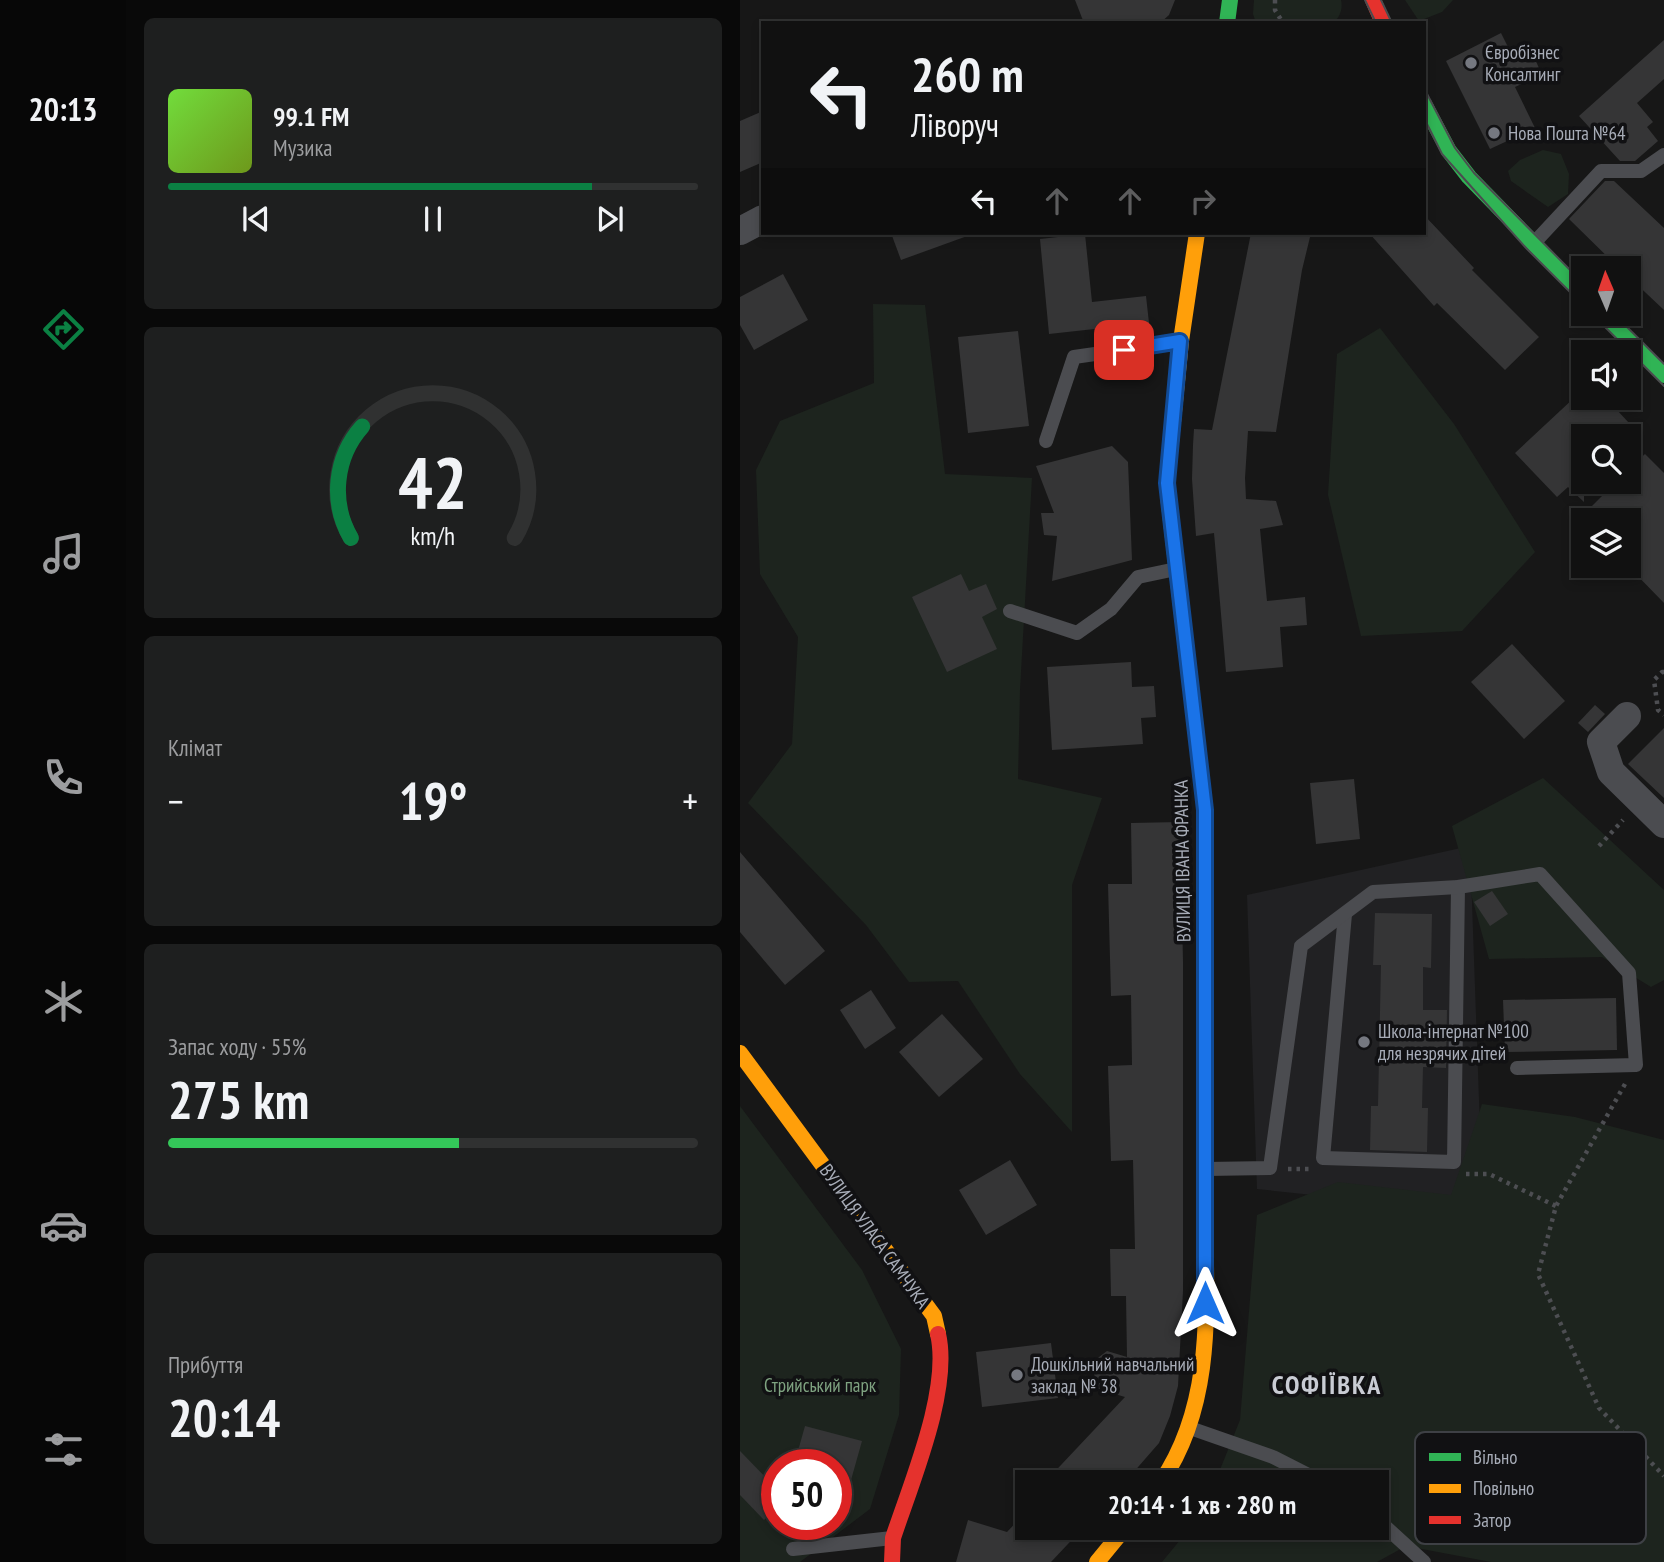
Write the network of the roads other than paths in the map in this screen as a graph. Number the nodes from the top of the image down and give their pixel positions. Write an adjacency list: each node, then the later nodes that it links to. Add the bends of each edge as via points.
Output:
1 (1230, 0): 3 (main road)
2 (1373, 0): 4 (main road)
3 (1227, 21)
4 (1382, 21)
5 (1426, 108): 10 (main road, via 1469,177)
6 (1664, 155): 10 (lane, via 1641,171 1601,171)
7 (761, 220): 8 (street)
8 (740, 231)
9 (1197, 235): 13 (main road, ВУЛИЦЯ ІВАНА ФРАНКА)
10 (1533, 244): 11 (main road)
11 (1571, 282)
12 (1615, 326): 14 (main road)
13 (1180, 341): 15 (lane, via 1074,358); 16 (main road, ВУЛИЦЯ ІВАНА ФРАНКА, via 1167,483)
14 (1664, 375)
15 (1046, 441)
16 (1177, 569): 17 (lane, via 1138,577 1111,609 1077,633); 24 (main road, ВУЛИЦЯ ІВАНА ФРАНКА, via 1205,810)
17 (1010, 611)
18 (1627, 716): 19 (street, via 1601,742 1611,772)
19 (1664, 824)
20 (1458, 887): 21 (lane, via 1373,892); 21 (lane, via 1454,1162 1323,1158); 23 (lane, via 1540,874 1629,973 1636,1065)
21 (1344, 914): 24 (lane, via 1301,946 1270,1168)
22 (740, 1053): 29 (main road, ВУЛИЦЯ УЛАСА САМЧУКА, via 934,1316 941,1347 938,1396)
23 (1517, 1068)
24 (1205, 1169): 25 (main road, ВУЛИЦЯ ІВАНА ФРАНКА, via 1205,1357 1197,1407)
25 (1188, 1428): 26 (main road, ВУЛИЦЯ ІВАНА ФРАНКА); 27 (lane)
26 (1170, 1470)
27 (1298, 1470)
28 (1389, 1530): 34 (lane)
29 (893, 1538): 31 (lane); 32 (main road, ВУЛИЦЯ УЛАСА САМЧУКА)
30 (1115, 1540): 33 (main road)
31 (792, 1549)
32 (892, 1562)
33 (1097, 1562)
34 (1424, 1562)

